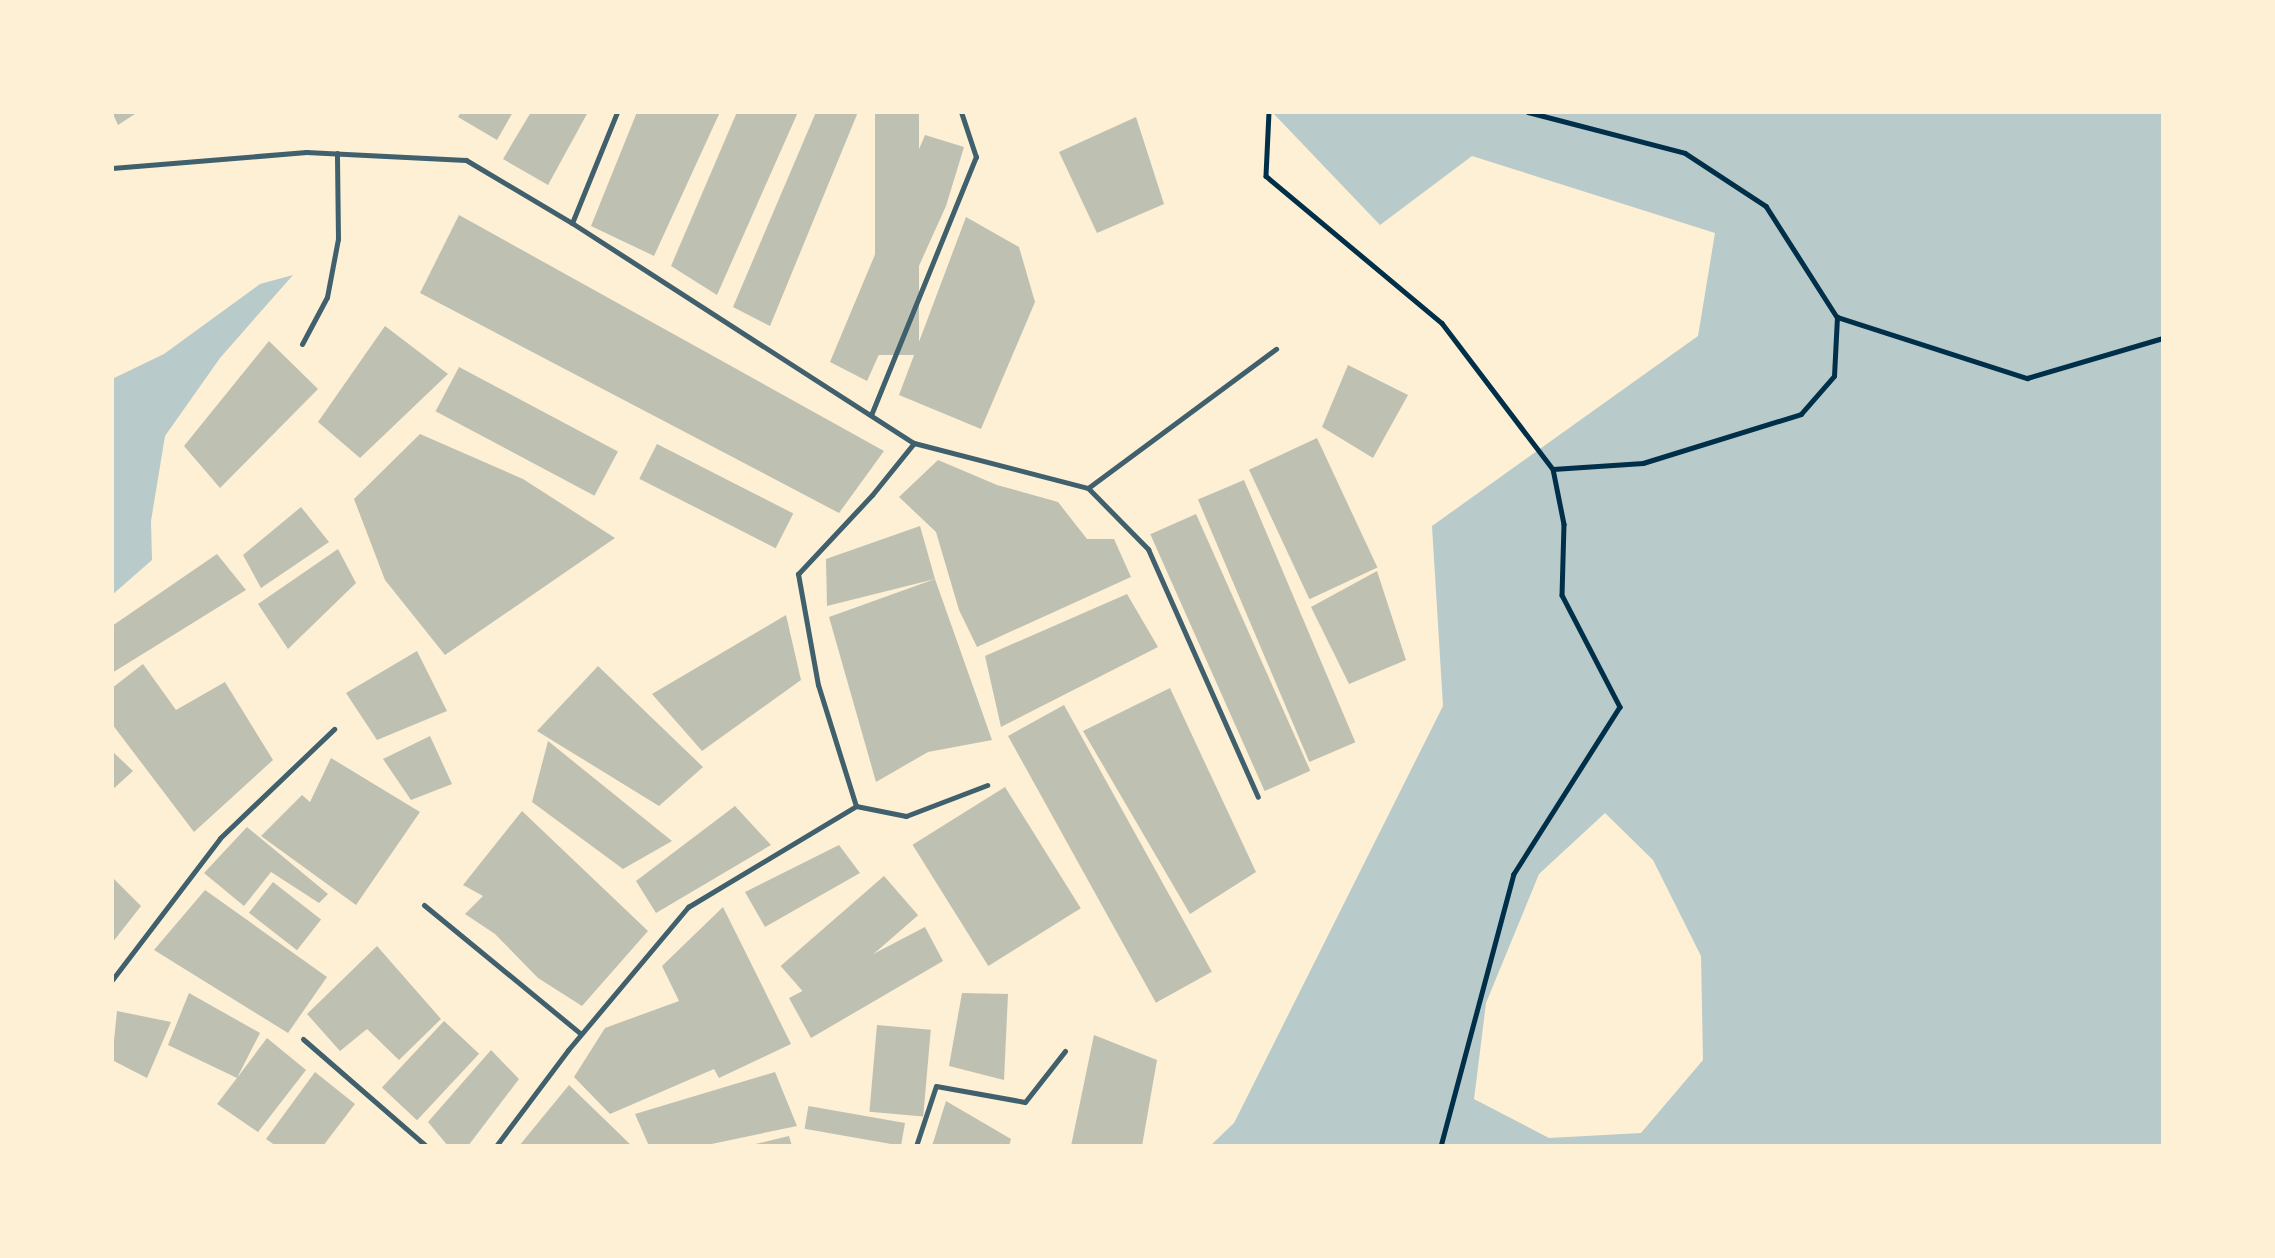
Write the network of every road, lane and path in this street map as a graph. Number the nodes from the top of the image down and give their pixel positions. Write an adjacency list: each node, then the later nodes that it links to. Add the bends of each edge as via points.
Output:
1 (617, 112): 7 (lane)
2 (961, 112): 12 (lane, via 976,157)
3 (1269, 112): 14 (path, via 1266,176 1441,323)
4 (1528, 112): 8 (path, via 1685,153 1755,198 1766,206)
5 (337, 153): 6 (lane); 7 (lane, via 466,160); 10 (lane, via 338,239 327,298)
6 (112, 168)
7 (572, 223): 12 (lane)
8 (1837, 317): 9 (path, via 2027,378); 14 (path, via 1833,376 1801,414 1643,463)
9 (2163, 338)
10 (302, 344)
11 (1276, 349): 15 (lane)
12 (871, 415): 13 (lane)
13 (914, 443): 15 (lane); 19 (lane, via 798,574 818,685)
14 (1553, 469): 28 (path, via 1564,524 1562,595 1619,707 1514,874)
15 (1088, 488): 18 (lane, via 1148,549)
16 (334, 729): 21 (lane, via 220,838)
17 (987, 785): 19 (lane, via 906,816)
18 (1258, 797)
19 (856, 806): 22 (lane, via 688,907)
20 (424, 905): 22 (lane)
21 (112, 980)
22 (581, 1034): 26 (lane)
23 (303, 1039): 25 (lane)
24 (1065, 1051): 27 (lane, via 1025,1102 936,1086)
25 (426, 1146)
26 (496, 1146)
27 (916, 1146)
28 (1441, 1146)

